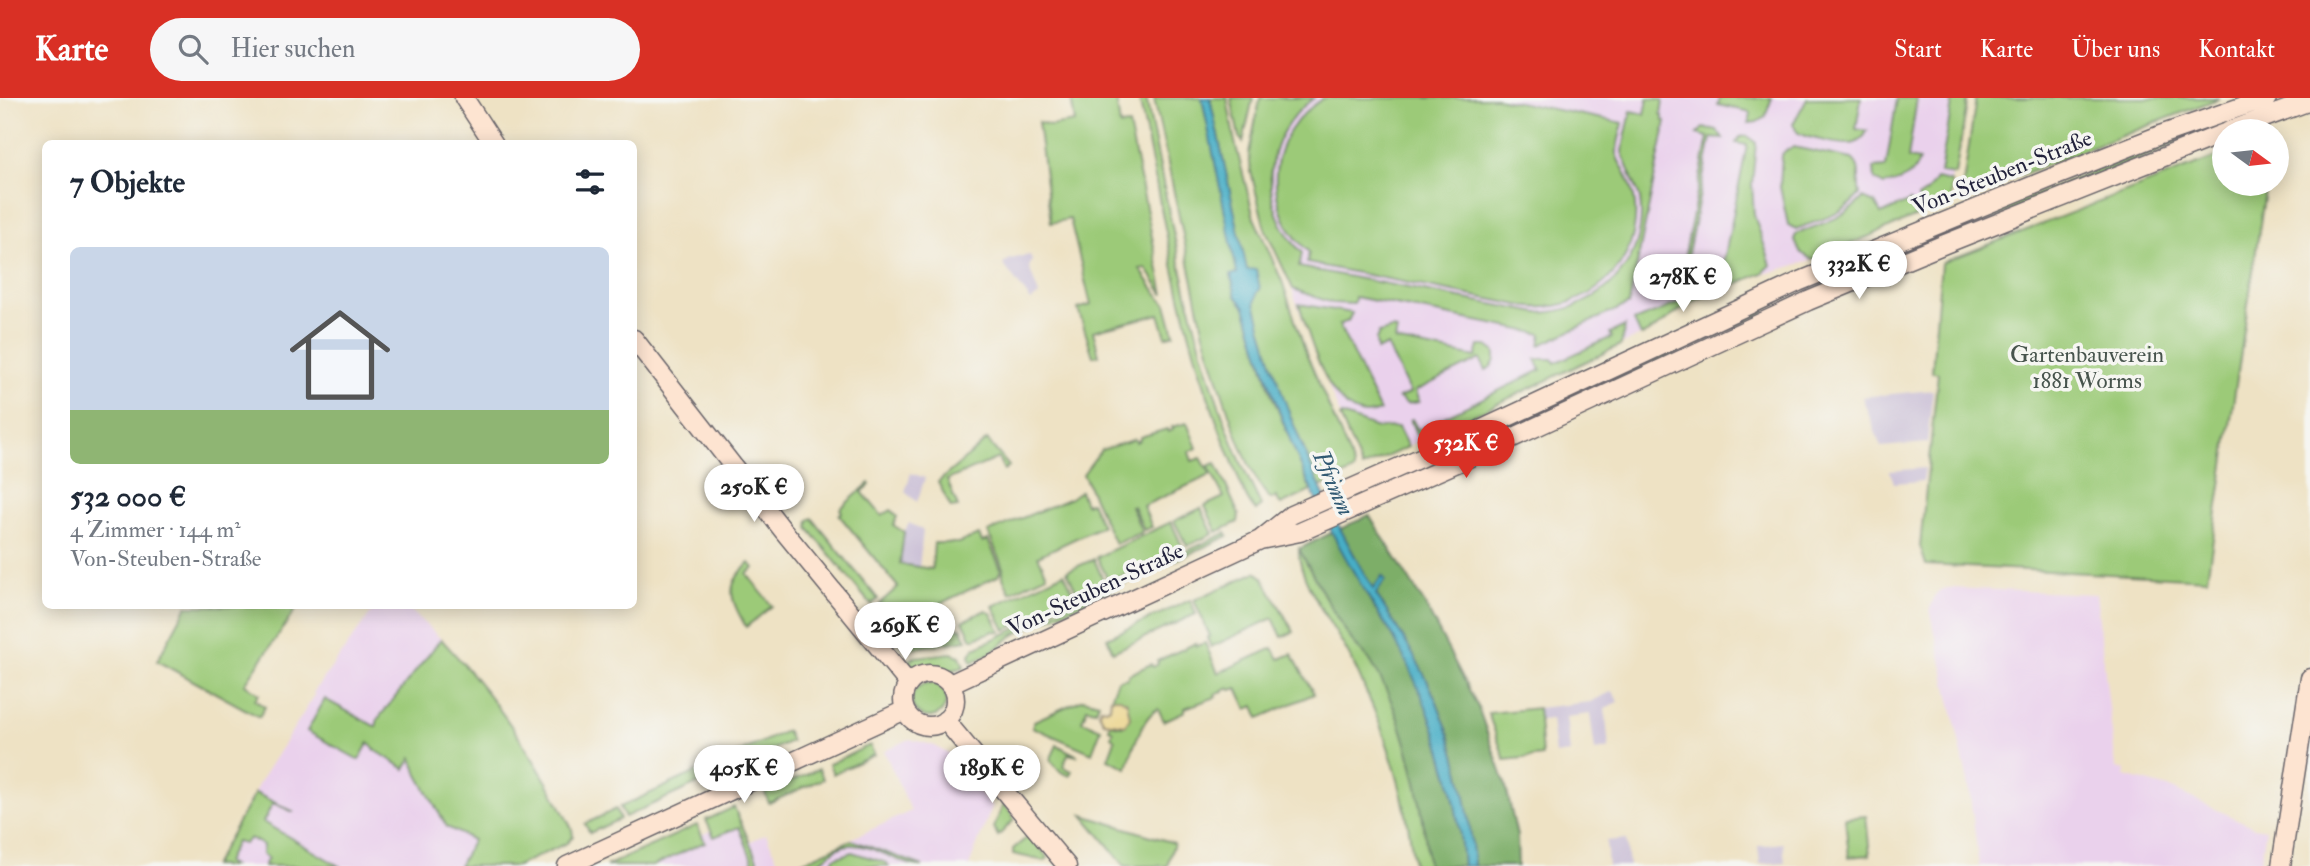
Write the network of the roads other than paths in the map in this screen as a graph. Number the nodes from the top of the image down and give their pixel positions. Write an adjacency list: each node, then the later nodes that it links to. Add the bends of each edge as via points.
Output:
1 (464, 98): 7 (street)
2 (2310, 101): 3 (street, Von-Steuben-Straße)
3 (2273, 104): 4 (street); 5 (street, Von-Steuben-Straße); 8 (street, Von-Steuben-Straße, via 2160,135)
4 (2310, 108)
5 (2249, 119)
6 (2212, 138): 9 (street, Von-Steuben-Straße)
7 (491, 140)
8 (1798, 282): 9 (street); 11 (street, Von-Steuben-Straße)
9 (1808, 301): 11 (street, Von-Steuben-Straße, via 1482,452)
10 (637, 343): 14 (street)
11 (1365, 493): 12 (street, Von-Steuben-Straße, via 1300,532); 12 (street, Von-Steuben-Straße, via 1291,515)
12 (1260, 540): 15 (street, Von-Steuben-Straße)
13 (2310, 678): 20 (street)
14 (909, 684): 15 (street, via 930,674); 16 (street)
15 (950, 684): 17 (street, via 954,704)
16 (905, 710): 17 (street, via 923,725); 18 (street)
17 (945, 720): 19 (street)
18 (567, 866)
19 (1067, 866)
20 (2281, 866)

